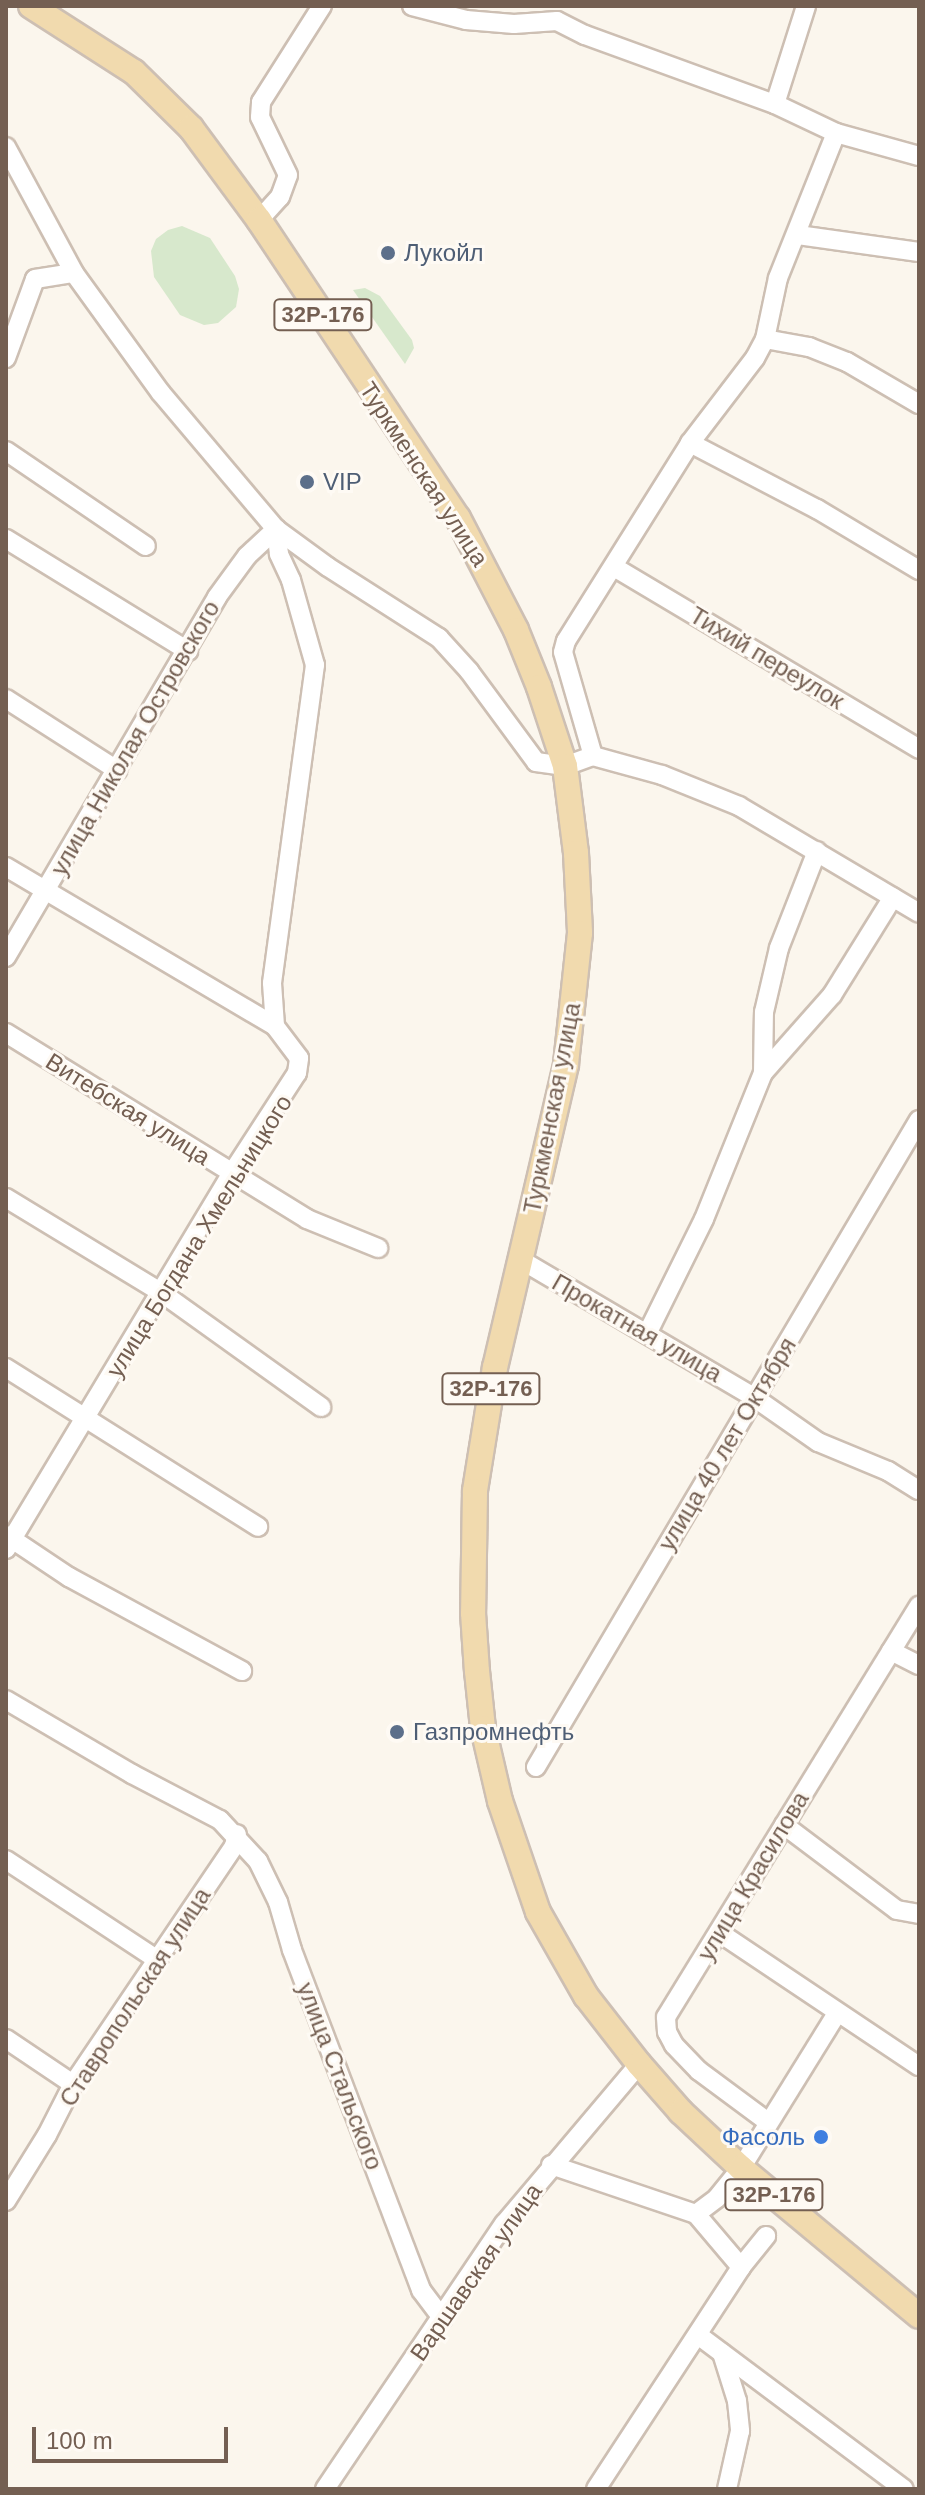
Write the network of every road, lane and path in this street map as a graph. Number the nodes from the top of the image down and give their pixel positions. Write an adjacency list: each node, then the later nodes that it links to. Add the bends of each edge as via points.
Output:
1 (31, 6): 10 (main road, Туркменская улица / 32Р-176, via 134,72 191,128)
2 (322, 6): 10 (street, via 261,102 260,117 288,175 280,197)
3 (412, 6): 5 (street, via 466,20 514,24)
4 (806, 6): 6 (street)
5 (556, 13): 6 (street, via 585,35)
6 (775, 104): 7 (street)
7 (836, 133): 9 (street); 11 (street)
8 (6, 147): 13 (street)
9 (919, 156)
10 (259, 220): 28 (main road, Туркменская улица / 32Р-176, via 479,555 516,630)
11 (798, 235): 12 (street); 14 (street, via 778,278)
12 (919, 252)
13 (74, 273): 15 (street, via 35,279); 19 (street, via 161,393)
14 (765, 339): 16 (street, via 809,347 847,362); 17 (street)
15 (6, 358)
16 (919, 404)
17 (690, 443): 22 (street); 23 (street)
18 (6, 451): 21 (street)
19 (276, 529): 24 (street, улица Николая Островского, via 247,556 217,597); 28 (street, via 439,638 536,762); 36 (street, via 279,554 315,665 272,983)
20 (6, 539): 24 (street)
21 (146, 546)
22 (614, 567): 26 (street, Тихий переулок); 27 (street, via 563,652)
23 (919, 570)
24 (188, 651): 29 (street, улица Николая Островского)
25 (6, 699): 29 (street)
26 (919, 749)
27 (593, 756): 28 (street); 30 (street, via 662,775 739,806)
28 (565, 766): 43 (main road, Туркменская улица / 32Р-176, via 579,886 576,977 566,1065)
29 (117, 770): 32 (street, улица Николая Островского)
30 (817, 851): 33 (street); 38 (street, via 779,948 764,1012)
31 (6, 867): 32 (street)
32 (45, 891): 35 (street, улица Николая Островского); 36 (street)
33 (893, 897): 34 (street); 38 (street, via 832,995)
34 (919, 913)
35 (6, 957)
36 (275, 1026): 40 (street, улица Богдана Хмельницкого, via 299,1058 297,1073)
37 (6, 1033): 40 (street, Витебская улица)
38 (763, 1073): 45 (street, via 704,1219)
39 (919, 1120): 47 (street, улица 40 лет Октября)
40 (232, 1173): 42 (street, Витебская улица, via 307,1219); 44 (street, улица Богдана Хмельницкого)
41 (6, 1198): 44 (street)
42 (378, 1248)
43 (521, 1260): 45 (street, Прокатная улица); 67 (main road, Туркменская улица / 32Р-176, via 495,1367 475,1491 473,1613 483,1728 500,1801 538,1912 586,1996)
44 (162, 1293): 48 (street); 49 (street, улица Богдана Хмельницкого)
45 (647, 1334): 47 (street, Прокатная улица)
46 (6, 1368): 49 (street)
47 (755, 1398): 50 (street, Прокатная улица, via 818,1442); 58 (street, улица 40 лет Октября)
48 (321, 1407)
49 (88, 1418): 51 (street); 52 (street, улица Богдана Хмельницкого)
50 (919, 1490)
51 (258, 1527)
52 (8, 1541): 56 (street)
53 (919, 1606): 54 (street, улица Красилова)
54 (891, 1651): 55 (street); 59 (street, улица Красилова)
55 (919, 1665)
56 (242, 1671)
57 (6, 1700): 60 (street, улица Стальского)
58 (536, 1767)
59 (784, 1825): 62 (street, via 897,1910); 63 (street, улица Красилова)
60 (237, 1834): 64 (street, Ставропольская улица, via 234,1846); 78 (street, улица Стальского, via 258,1861 278,1902 421,2290)
61 (6, 1860): 64 (street)
62 (919, 1914)
63 (720, 1933): 65 (street); 70 (street, улица Красилова, via 666,2017 667,2032 699,2071)
64 (156, 1959): 69 (street, Ставропольская улица)
65 (837, 2013): 68 (street); 70 (street)
66 (6, 2039): 69 (street)
67 (639, 2064): 71 (street, Варшавская улица); 72 (main road, 32Р-176)
68 (919, 2066)
69 (73, 2084): 73 (street, Ставропольская улица)
70 (768, 2122): 72 (street)
71 (551, 2165): 74 (street); 78 (street, Варшавская улица, via 504,2224)
72 (741, 2168): 74 (street); 77 (main road, 32Р-176)
73 (6, 2201)
74 (696, 2214): 76 (street)
75 (766, 2236): 76 (street)
76 (741, 2267): 79 (street)
77 (919, 2316)
78 (443, 2319): 81 (street, Варшавская улица)
79 (698, 2335): 80 (street); 82 (street)
80 (722, 2353): 83 (street, via 740,2431); 84 (street)
81 (325, 2489)
82 (596, 2489)
83 (727, 2489)
84 (904, 2489)

